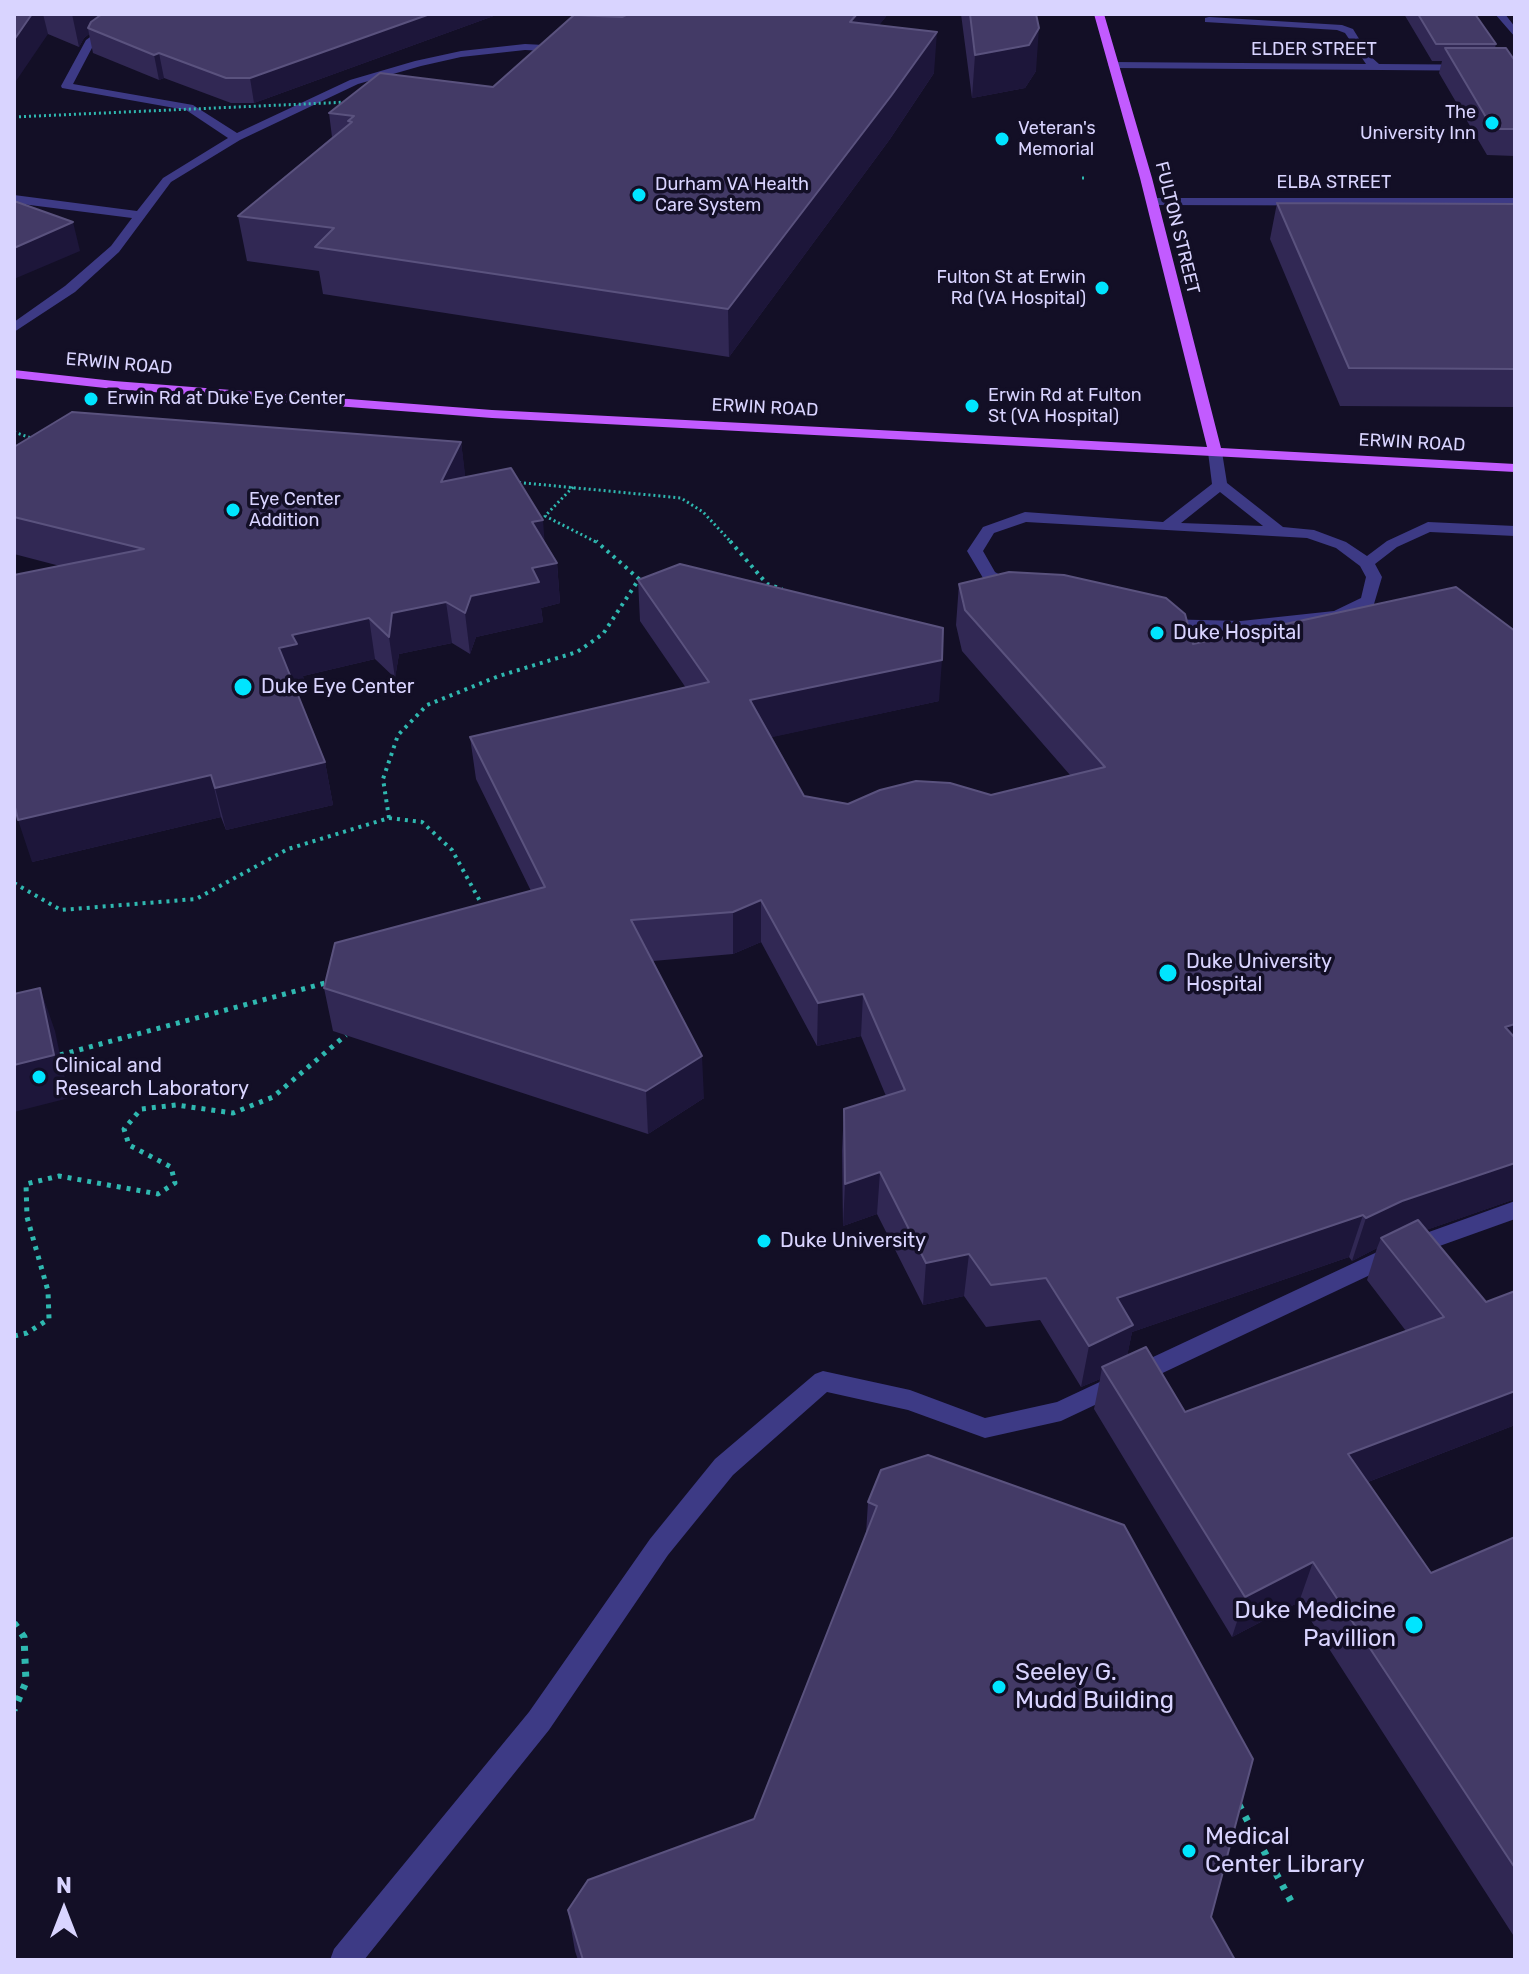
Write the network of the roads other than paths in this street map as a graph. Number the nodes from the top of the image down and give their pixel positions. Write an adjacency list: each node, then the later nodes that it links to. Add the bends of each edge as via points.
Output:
1 (129, 14): 12 (street, via 90,42 66,86 189,107)
2 (1099, 14): 7 (main road, FULTON STREET)
3 (1500, 14): 5 (street)
4 (1209, 20): 8 (street, via 1338,27 1349,31)
5 (1515, 34)
6 (582, 50): 10 (street, via 461,54)
7 (1113, 65): 8 (street, ELDER STREET); 14 (main road, FULTON STREET)
8 (1375, 66): 9 (street, ELDER STREET)
9 (1515, 68)
10 (354, 82): 11 (street); 12 (street)
11 (381, 86)
12 (236, 138): 16 (street, via 167,180)
13 (14, 199): 16 (street)
14 (1152, 201): 15 (street, ELBA STREET); 19 (main road, FULTON STREET)
15 (1515, 202)
16 (141, 215): 17 (street, via 91,271)
17 (16, 325)
18 (14, 374): 19 (main road, ERWIN ROAD, via 492,414)
19 (1215, 452): 20 (main road, ERWIN ROAD); 21 (street)
20 (1515, 468)
21 (1220, 485): 22 (street); 24 (street)
22 (1166, 527): 24 (street); 26 (street, via 1025,517 988,530 975,551 989,575)
23 (1515, 531): 25 (street, via 1428,527)
24 (1279, 532): 25 (street, via 1309,533)
25 (1367, 563): 27 (street, via 1374,577 1368,601 1337,615 1241,626)
26 (1029, 596)
27 (1144, 622)
28 (1515, 1210): 29 (street, via 1398,1252 1061,1411 985,1428 910,1400 823,1381 724,1467 659,1547 539,1721)
29 (345, 1960)

